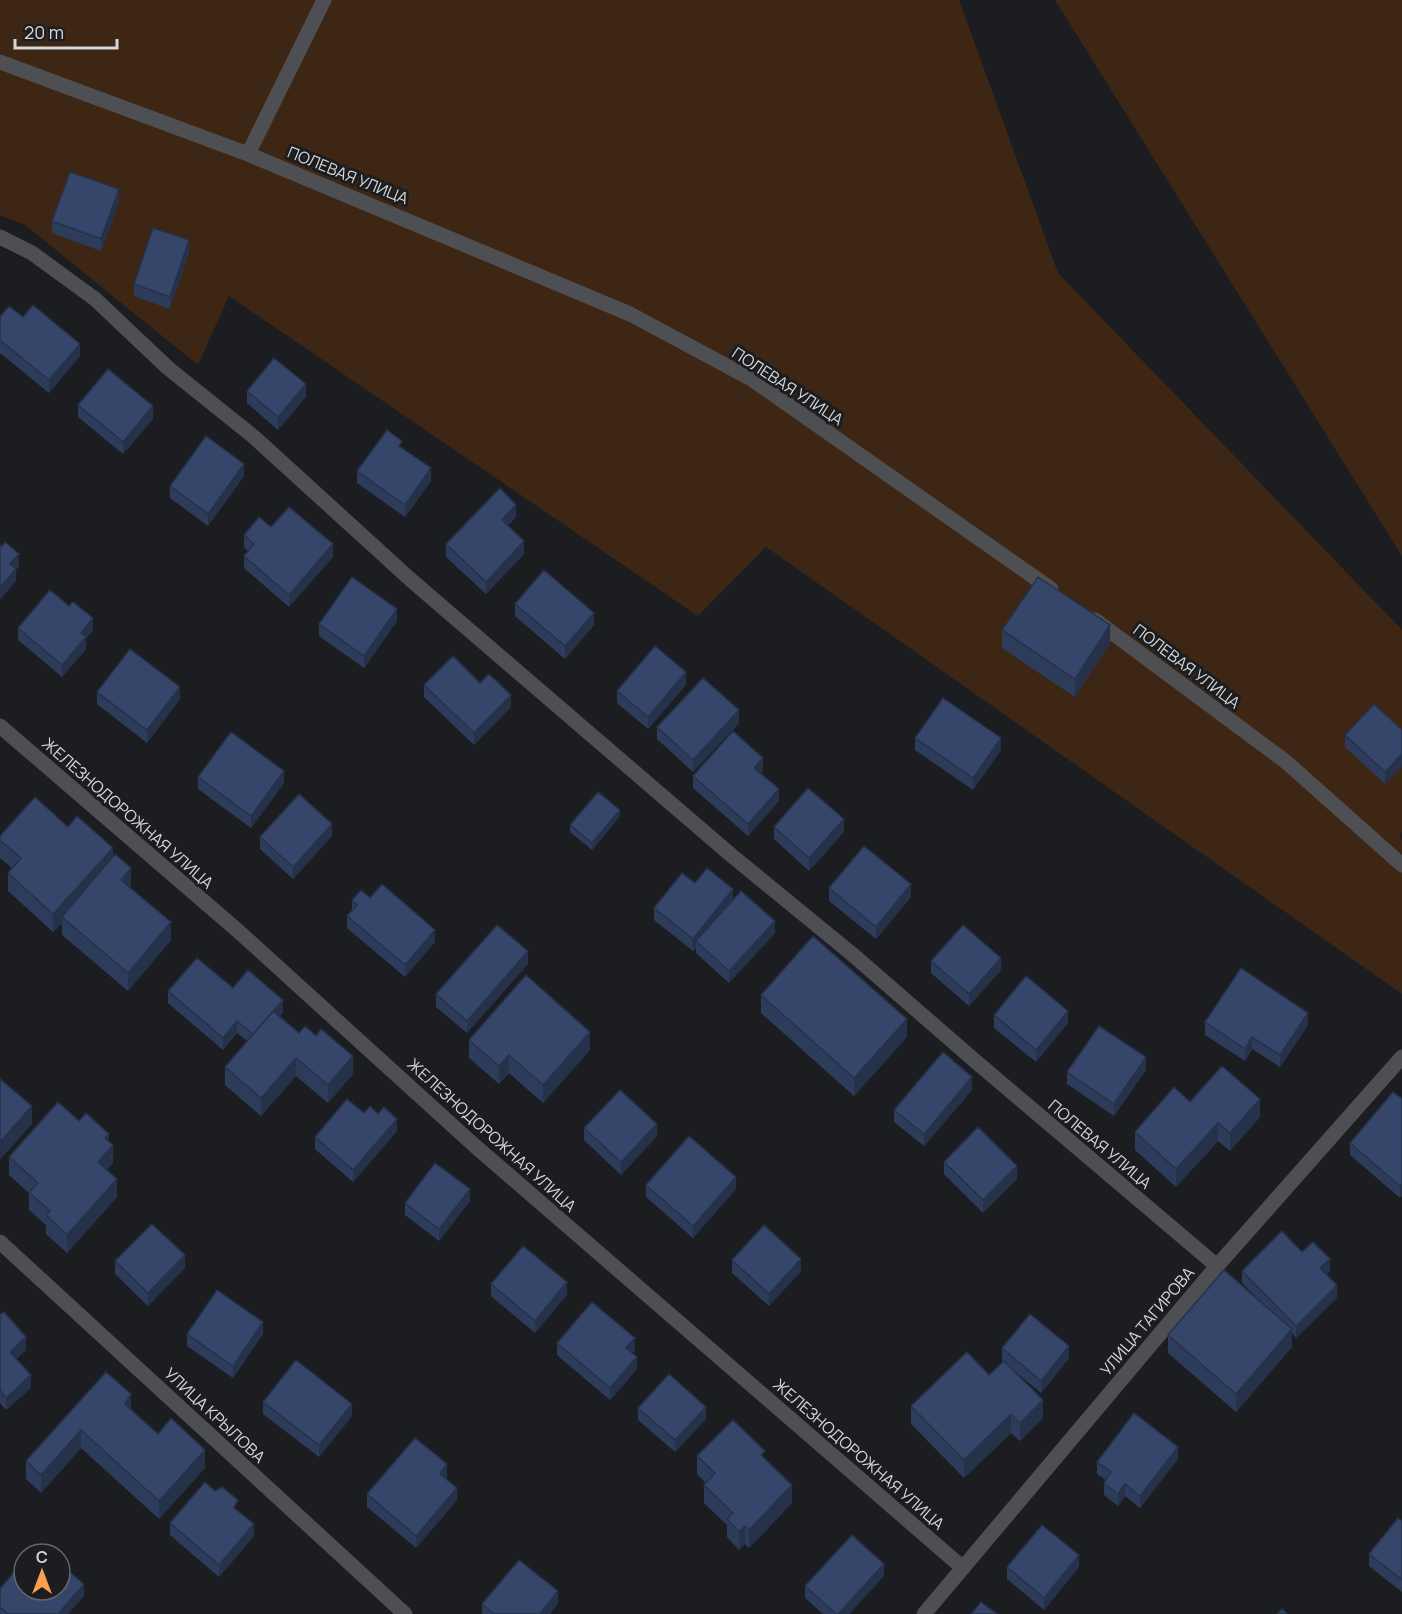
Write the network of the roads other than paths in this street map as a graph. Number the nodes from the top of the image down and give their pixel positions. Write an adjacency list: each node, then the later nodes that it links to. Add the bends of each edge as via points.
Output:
1 (324, 0): 3 (street)
2 (0, 63): 3 (street, ПОЛЕВАЯ УЛИЦА)
3 (248, 154): 5 (street, ПОЛЕВАЯ УЛИЦА, via 630,314 753,380)
4 (0, 237): 11 (street, ПОЛЕВАЯ УЛИЦА, via 32,253 95,299 168,368 255,437 411,580)
5 (1065, 599)
6 (1085, 613): 8 (street, ПОЛЕВАЯ УЛИЦА, via 1285,761)
7 (0, 726): 12 (street, ЖЕЛЕЗНОДОРОЖНАЯ УЛИЦА, via 237,930 475,1146)
8 (1402, 865)
9 (1402, 1057): 11 (street, УЛИЦА ТАГИРОВА)
10 (0, 1242): 13 (street, УЛИЦА КРЫЛОВА)
11 (1216, 1266): 12 (street, УЛИЦА ТАГИРОВА)
12 (963, 1568): 14 (street, УЛИЦА ТАГИРОВА)
13 (405, 1614)
14 (924, 1614)

